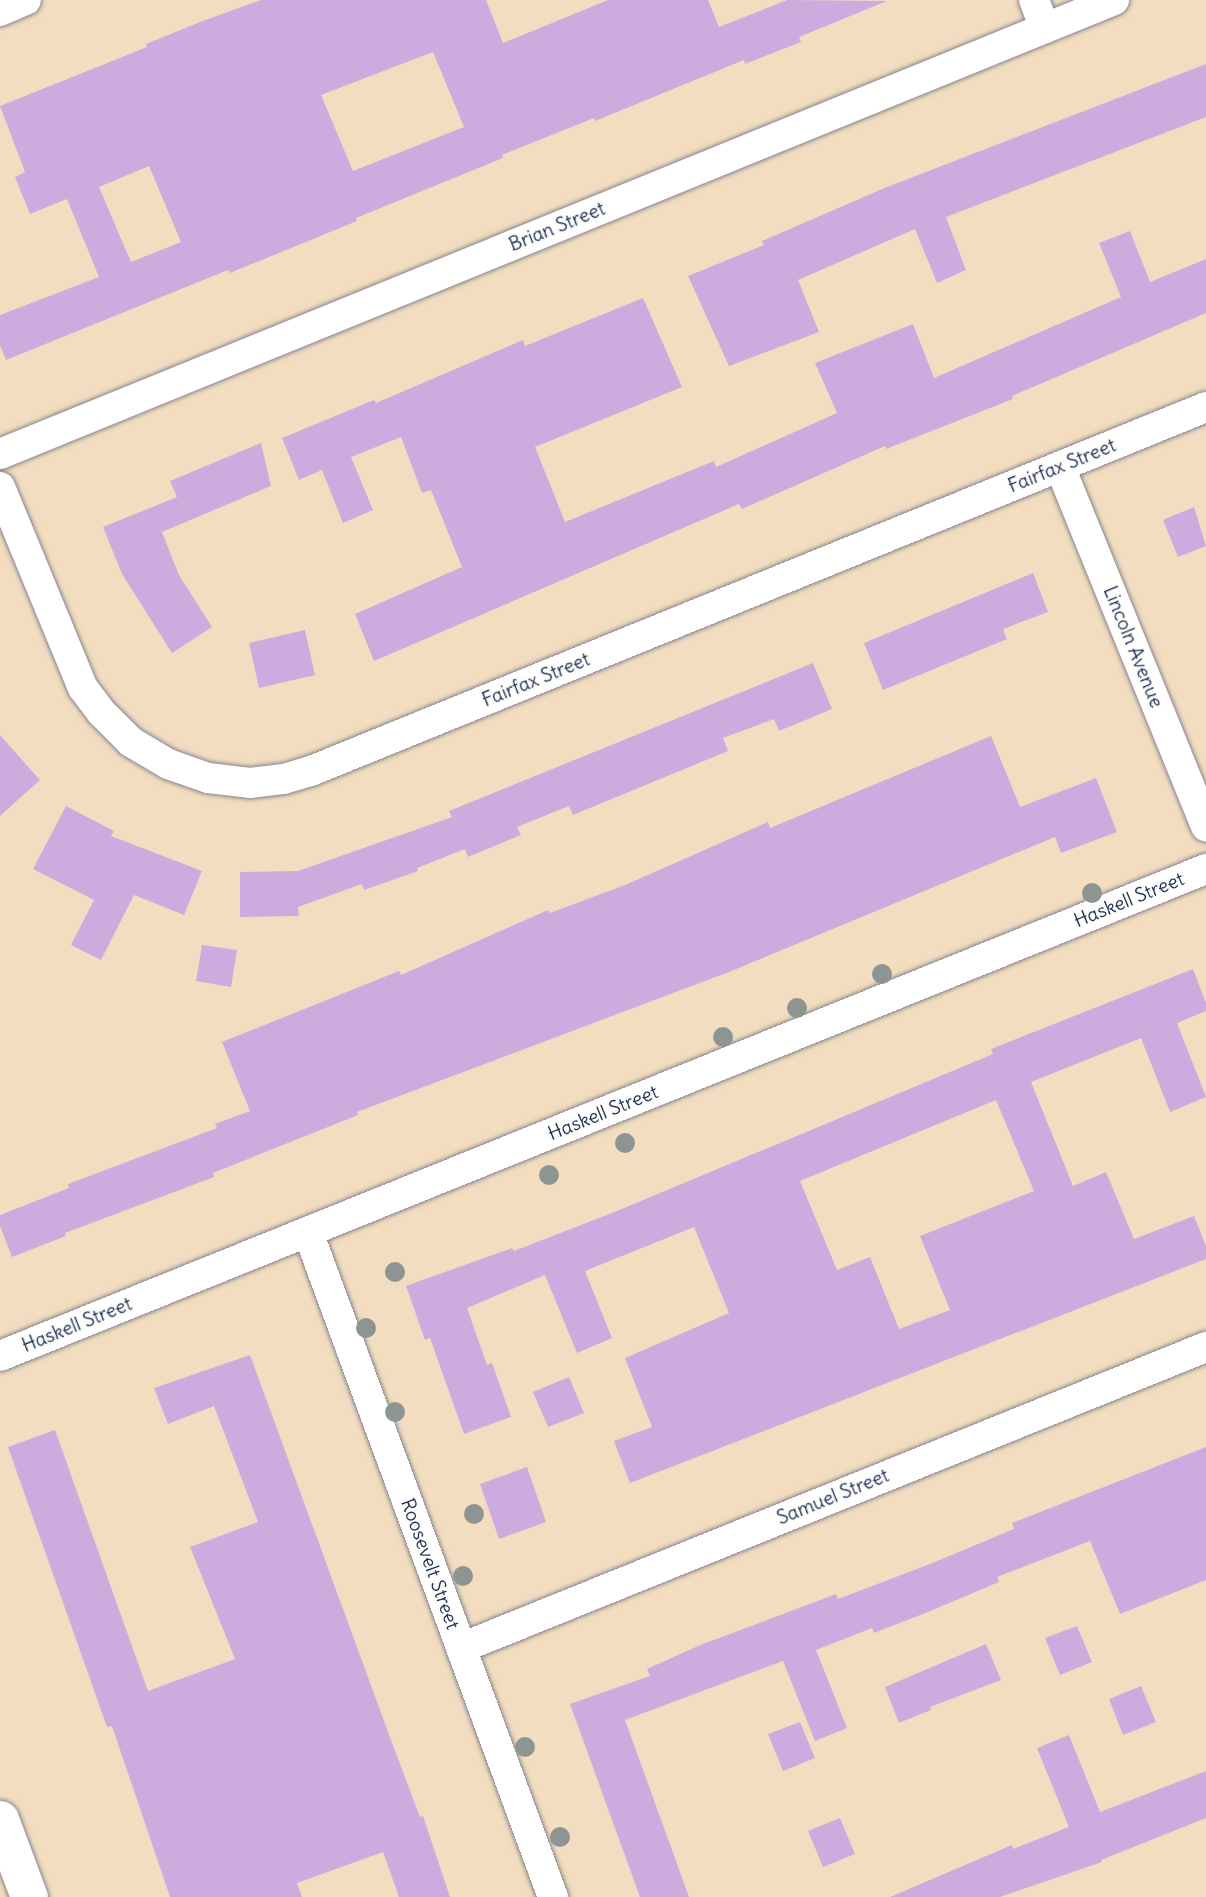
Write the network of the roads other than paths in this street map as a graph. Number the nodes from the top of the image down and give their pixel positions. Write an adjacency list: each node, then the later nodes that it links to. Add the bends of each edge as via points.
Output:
1 (26, 0): 4 (street)
2 (1034, 0): 5 (street)
3 (1114, 0): 5 (street, Brian Street)
4 (0, 11)
5 (1045, 28): 7 (street, Brian Street)
6 (1206, 407): 8 (street, Fairfax Street)
7 (0, 454)
8 (1060, 467): 9 (street, Fairfax Street, via 311,771 250,783 208,778 168,764 131,742 101,712 83,688); 10 (street, Lincoln Avenue)
9 (0, 487)
10 (1206, 827)
11 (1206, 869): 12 (street, Haskell Street)
12 (308, 1232): 14 (street, Haskell Street); 15 (street, Roosevelt Street)
13 (1206, 1347): 15 (street, Samuel Street)
14 (0, 1356)
15 (461, 1648): 18 (street, Roosevelt Street)
16 (0, 1819): 17 (street)
17 (29, 1897)
18 (552, 1897)

